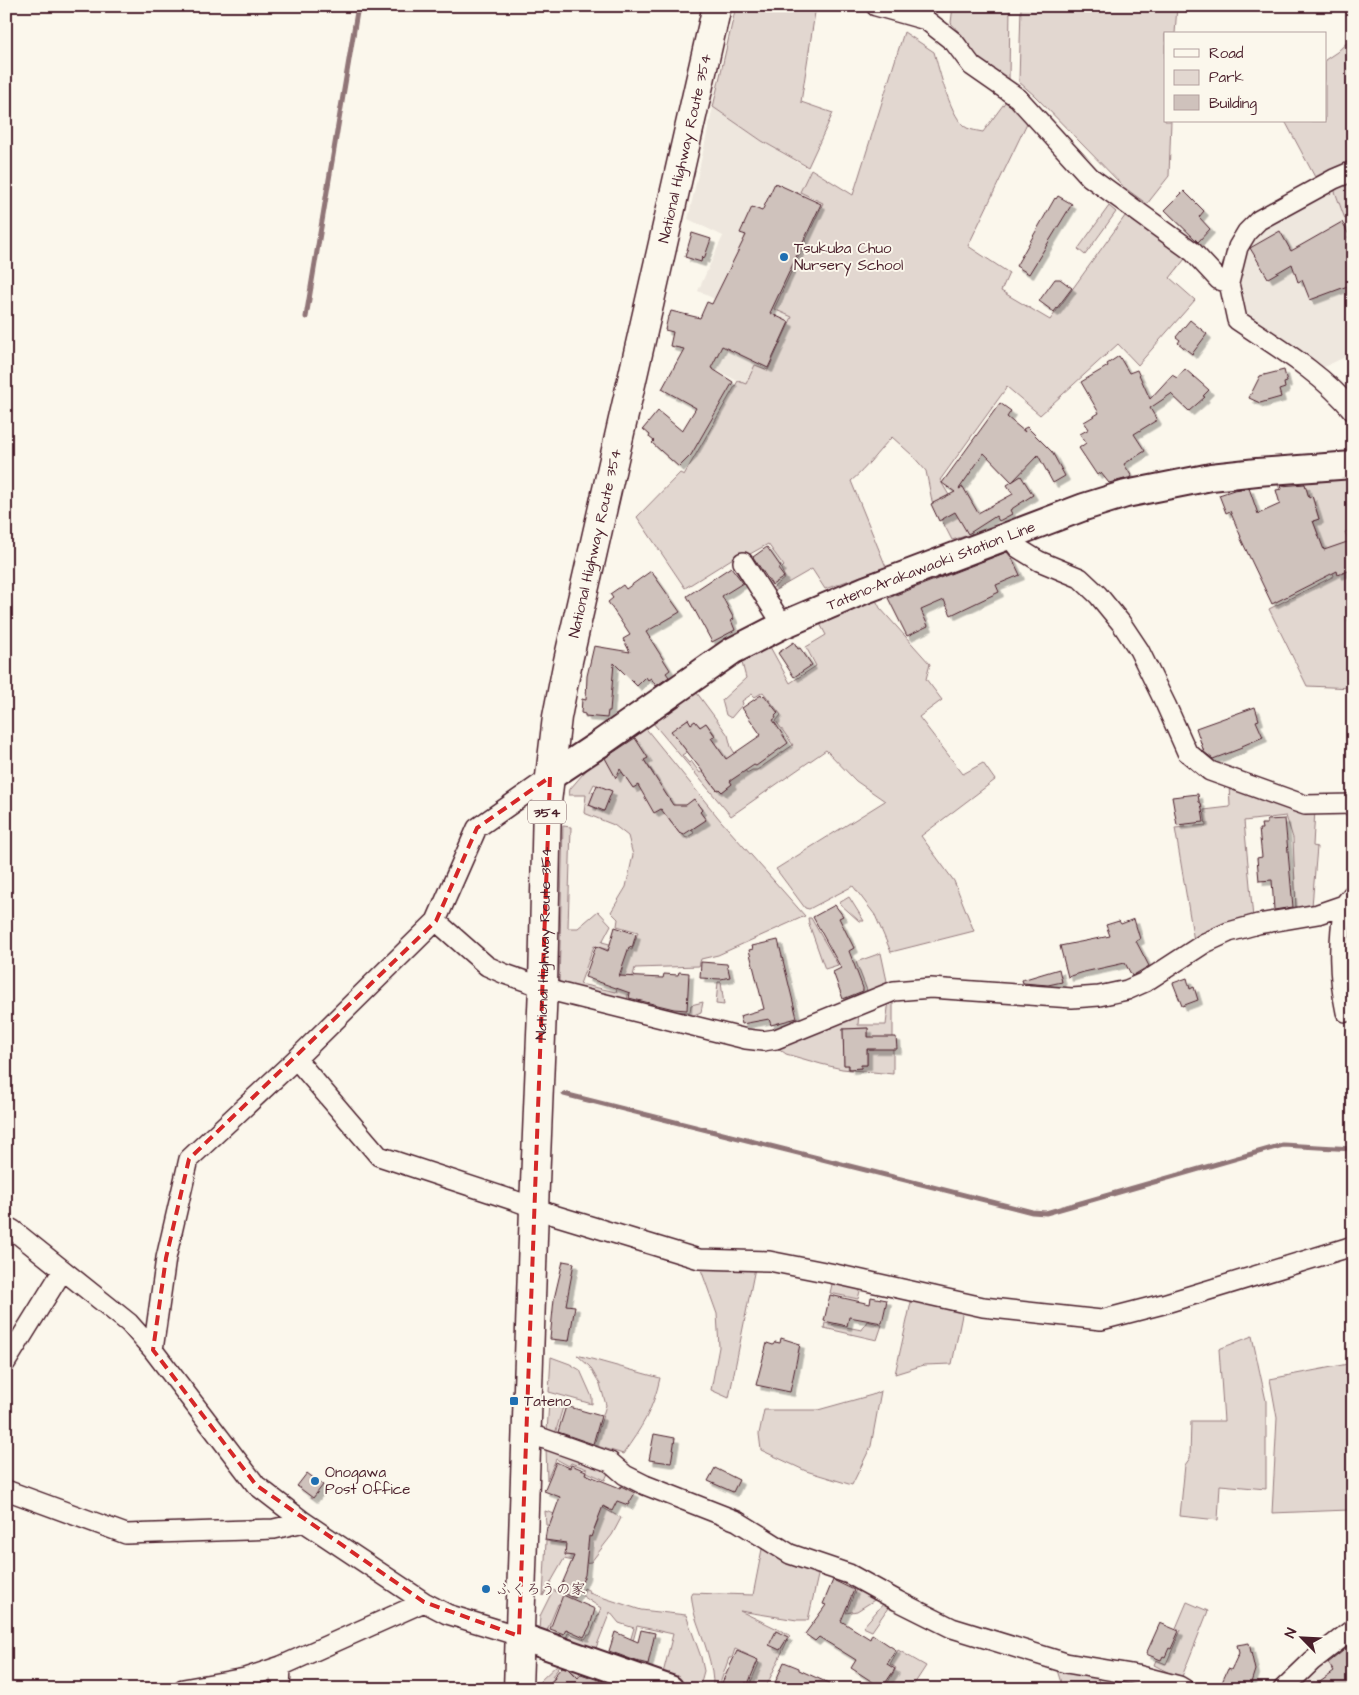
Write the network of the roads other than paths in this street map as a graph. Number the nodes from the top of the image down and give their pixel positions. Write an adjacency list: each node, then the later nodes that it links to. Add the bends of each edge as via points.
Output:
1 (717, 6): 10 (highway, National Highway Route 354 / 354, via 568,660)
2 (876, 6): 4 (street, via 926,20 954,42 972,66 1018,98 1090,177 1193,252 1219,280)
3 (1353, 171): 4 (street, via 1259,220 1238,247)
4 (1229, 284): 5 (street, via 1237,320 1315,374)
5 (1353, 411)
6 (1353, 465): 7 (main road, Tateno-Arakawaoki Station Line, via 1257,472 1172,484 1126,494)
7 (1008, 535): 9 (main road, Tateno-Arakawaoki Station Line); 11 (street, via 1018,548 1039,561 1080,578 1104,602 1138,650 1187,752 1200,764 1210,771 1305,805)
8 (743, 562): 9 (street)
9 (783, 625): 10 (main road, Tateno-Arakawaoki Station Line, via 718,660)
10 (550, 777): 13 (street, via 477,828); 14 (highway, National Highway Route 354 / 354)
11 (1353, 804)
12 (1348, 900): 14 (street, via 1318,914 1229,932 1127,990 1072,998 931,988 894,991 776,1039 763,1041 746,1040); 15 (street, via 1339,938 1339,966)
13 (436, 921): 14 (street, via 487,966); 16 (street)
14 (544, 986): 17 (highway, National Highway Route 354 / 354)
15 (1346, 1012)
16 (296, 1059): 17 (street, via 379,1156); 21 (street, via 189,1159 166,1258)
17 (534, 1208): 19 (street, via 699,1259 769,1261 983,1308 1101,1320); 23 (highway, National Highway Route 354 / 354)
18 (6, 1226): 20 (street)
19 (1353, 1246)
20 (63, 1270): 21 (street, via 128,1323); 22 (street)
21 (153, 1350): 25 (street, via 256,1484)
22 (6, 1362)
23 (528, 1433): 28 (highway, National Highway Route 354 / 354); 34 (street, via 610,1462 625,1475 645,1485 737,1521 790,1554 849,1574 952,1628 1066,1663 1137,1675)
24 (6, 1490): 25 (street, via 126,1534 274,1529)
25 (304, 1522): 26 (street)
26 (424, 1602): 28 (street, via 447,1614); 29 (street)
27 (1353, 1629): 35 (street)
28 (519, 1636): 32 (highway, National Highway Route 354 / 354); 33 (main road)
29 (281, 1666): 30 (street, via 245,1678); 31 (street)
30 (183, 1689)
31 (280, 1689)
32 (518, 1689)
33 (670, 1689)
34 (1184, 1689)
35 (1283, 1689)

